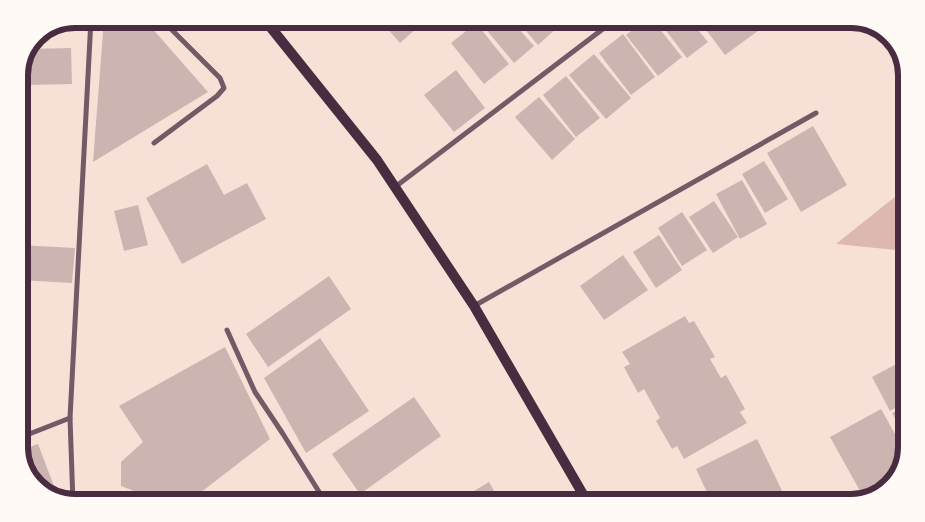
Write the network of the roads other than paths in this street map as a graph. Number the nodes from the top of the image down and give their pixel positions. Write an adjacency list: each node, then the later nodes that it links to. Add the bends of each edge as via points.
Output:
1 (90, 28): 10 (street)
2 (173, 28): 6 (street, via 220,78 224,88)
3 (271, 28): 7 (main road)
4 (604, 28): 7 (street)
5 (816, 113): 8 (street)
6 (154, 143)
7 (395, 187): 8 (main road)
8 (474, 306): 14 (main road)
9 (227, 330): 13 (street, via 255,392)
10 (70, 418): 11 (street); 12 (street)
11 (28, 434)
12 (73, 494)
13 (320, 494)
14 (583, 494)

